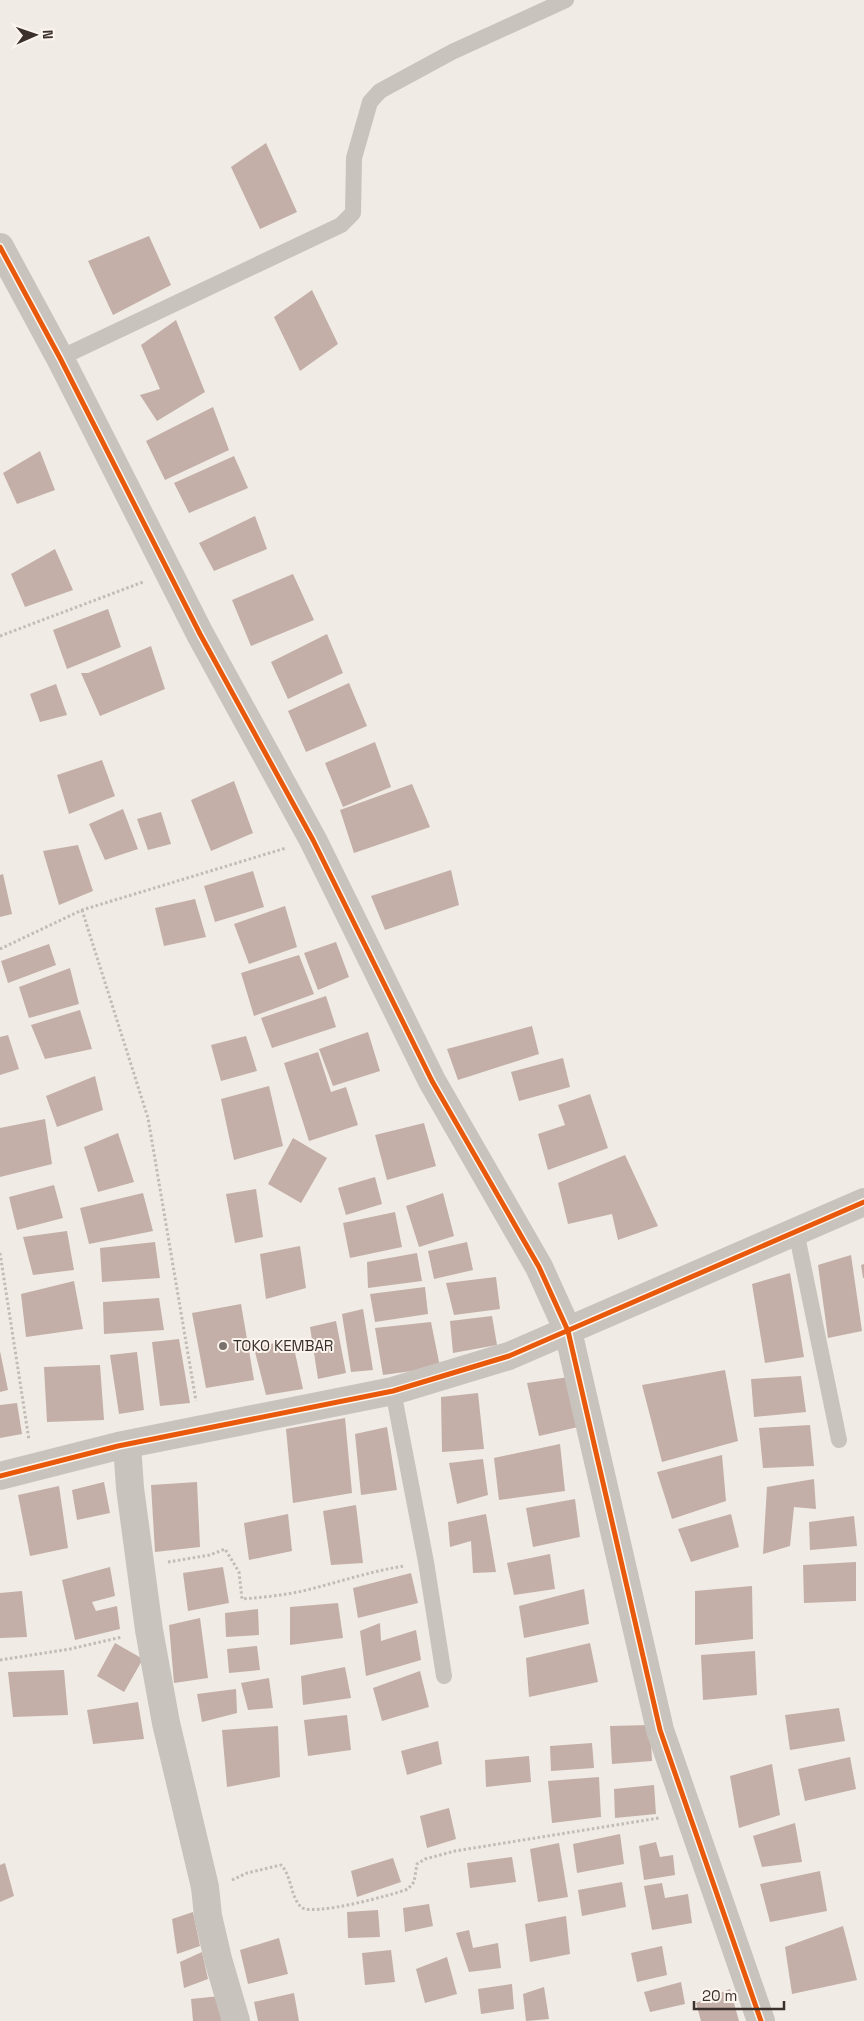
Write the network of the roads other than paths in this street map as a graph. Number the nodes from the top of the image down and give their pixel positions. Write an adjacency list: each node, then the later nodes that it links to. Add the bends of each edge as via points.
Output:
1 (566, 0): 3 (lane, via 452,52 380,91 370,102 354,158 353,213 341,225)
2 (0, 248): 3 (street)
3 (60, 358): 6 (street, via 200,634 313,840 432,1081 540,1267)
4 (864, 1202): 5 (street)
5 (796, 1231): 6 (street); 8 (lane)
6 (568, 1331): 7 (street, via 509,1356); 13 (street, via 660,1730)
7 (393, 1391): 9 (street); 11 (lane)
8 (839, 1440)
9 (127, 1445): 10 (street); 12 (street, via 149,1630 166,1723 205,1887 218,1959)
10 (0, 1476)
11 (444, 1676)
12 (236, 2021)
13 (761, 2021)

